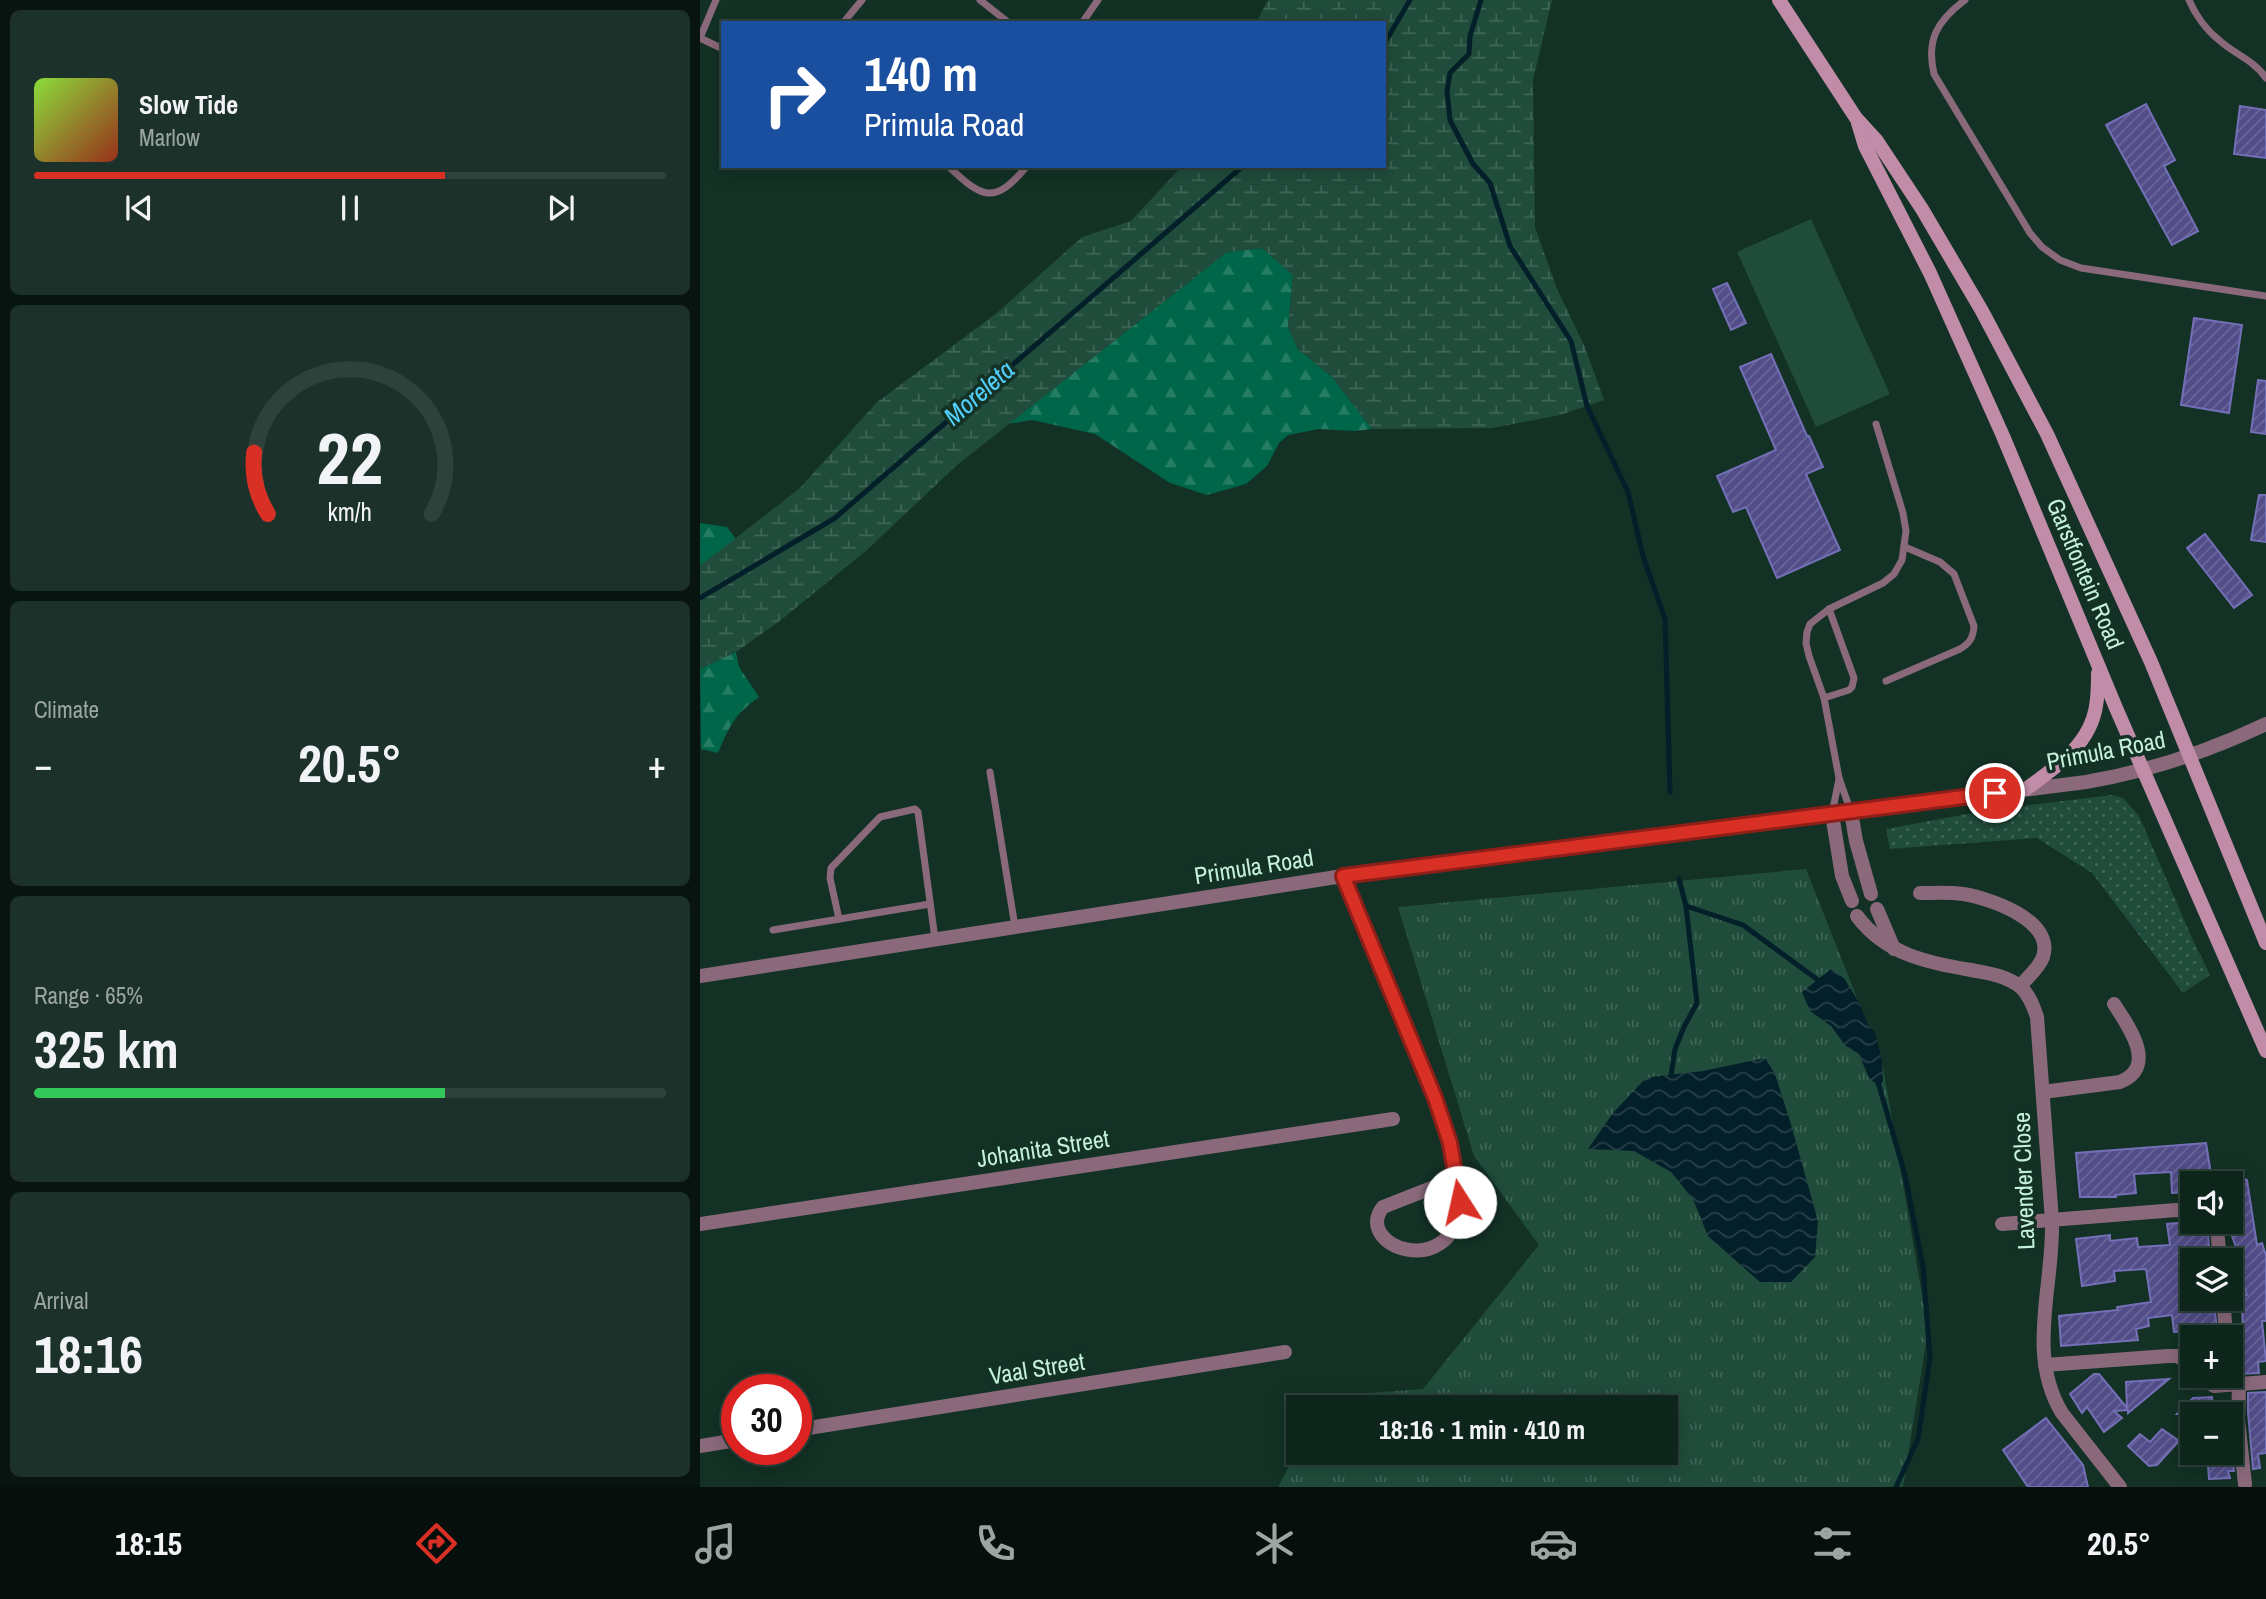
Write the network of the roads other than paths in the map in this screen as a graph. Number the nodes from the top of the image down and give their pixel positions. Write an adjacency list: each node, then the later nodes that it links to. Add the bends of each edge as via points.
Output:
1 (716, 0): 11 (lane)
2 (862, 0): 8 (lane)
3 (980, 0): 9 (lane)
4 (1098, 0): 10 (lane)
5 (1779, 0): 14 (main road, Garstfontein Road)
6 (1965, 0): 17 (lane, via 1933,37 1934,74 2042,247 2081,268)
7 (2189, 0): 13 (lane, via 2218,40 2260,68)
8 (845, 21)
9 (1006, 21)
10 (1083, 21)
11 (700, 38): 12 (lane)
12 (721, 48)
13 (2266, 78)
14 (1856, 118): 21 (main road, Garstfontein Road, via 1865,146 1962,342); 25 (main road, Garstfontein Road, via 1922,209 2041,422)
15 (950, 168): 16 (lane, via 972,189 984,192 1011,186)
16 (1025, 168)
17 (2266, 296)
18 (1876, 424): 19 (lane, via 1903,513)
19 (1905, 547): 20 (lane, via 1894,574 1883,583); 22 (lane, via 1940,562 1954,574 1974,626 1973,635 1960,649)
20 (1829, 609): 23 (lane, via 1810,624 1806,643); 23 (lane, via 1854,683 1849,690)
21 (2099, 667): 26 (main road, Garstfontein Road); 29 (main road, via 2090,726 2062,763)
22 (1886, 681)
23 (1824, 698): 28 (lane)
24 (2266, 724): 25 (street, Primula Road)
25 (2190, 757): 26 (street, Primula Road); 45 (main road, Garstfontein Road)
26 (2143, 771): 29 (street, Primula Road); 50 (main road, Garstfontein Road)
27 (990, 772): 42 (lane)
28 (1839, 778): 30 (lane); 31 (lane)
29 (2026, 789): 30 (street, Primula Road)
30 (1850, 812): 31 (street, Primula Road); 32 (street)
31 (1832, 814): 33 (street); 34 (street, Primula Road)
32 (1861, 858): 33 (lane); 36 (street)
33 (1839, 861): 37 (street)
34 (1343, 876): 42 (street, Primula Road); 53 (street, via 1435,1098)
35 (1920, 893): 48 (street, via 1961,893 2005,906 2028,920 2038,930 2044,949 2042,959)
36 (1871, 894)
37 (1852, 901)
38 (930, 904): 41 (lane); 41 (lane, via 914,809 880,817 831,868); 44 (lane)
39 (1877, 909): 46 (street)
40 (1857, 916): 46 (street, via 1874,936)
41 (839, 919): 43 (lane)
42 (1015, 927): 44 (street, Primula Road)
43 (774, 930)
44 (935, 939): 47 (street, Primula Road)
45 (2266, 943)
46 (1894, 949): 48 (street, via 1923,961 1996,975)
47 (700, 976)
48 (2020, 986): 51 (street, Lavender Close, via 2037,1017)
49 (2113, 1004): 51 (street, via 2136,1041 2135,1073 2120,1082)
50 (2266, 1051)
51 (2043, 1092): 55 (street, Lavender Close)
52 (1393, 1119): 56 (street, Johanita Street)
53 (1455, 1175): 53 (street, via 1382,1207 1375,1222 1377,1230 1411,1251 1440,1243 1449,1236 1458,1216)
54 (2180, 1210): 55 (street)
55 (2052, 1221): 57 (street); 62 (street, Lavender Close, via 2044,1312)
56 (700, 1224)
57 (2001, 1224)
58 (2224, 1311): 59 (street)
59 (2225, 1322)
60 (1285, 1352): 66 (street, Vaal Street)
61 (2180, 1358): 62 (street)
62 (2045, 1365): 70 (street, Lavender Close, via 2055,1402)
63 (2266, 1382): 64 (street)
64 (2243, 1385)
65 (2239, 1388): 69 (street)
66 (812, 1427)
67 (721, 1443): 68 (street)
68 (700, 1446)
69 (2245, 1484)
70 (2120, 1487)

